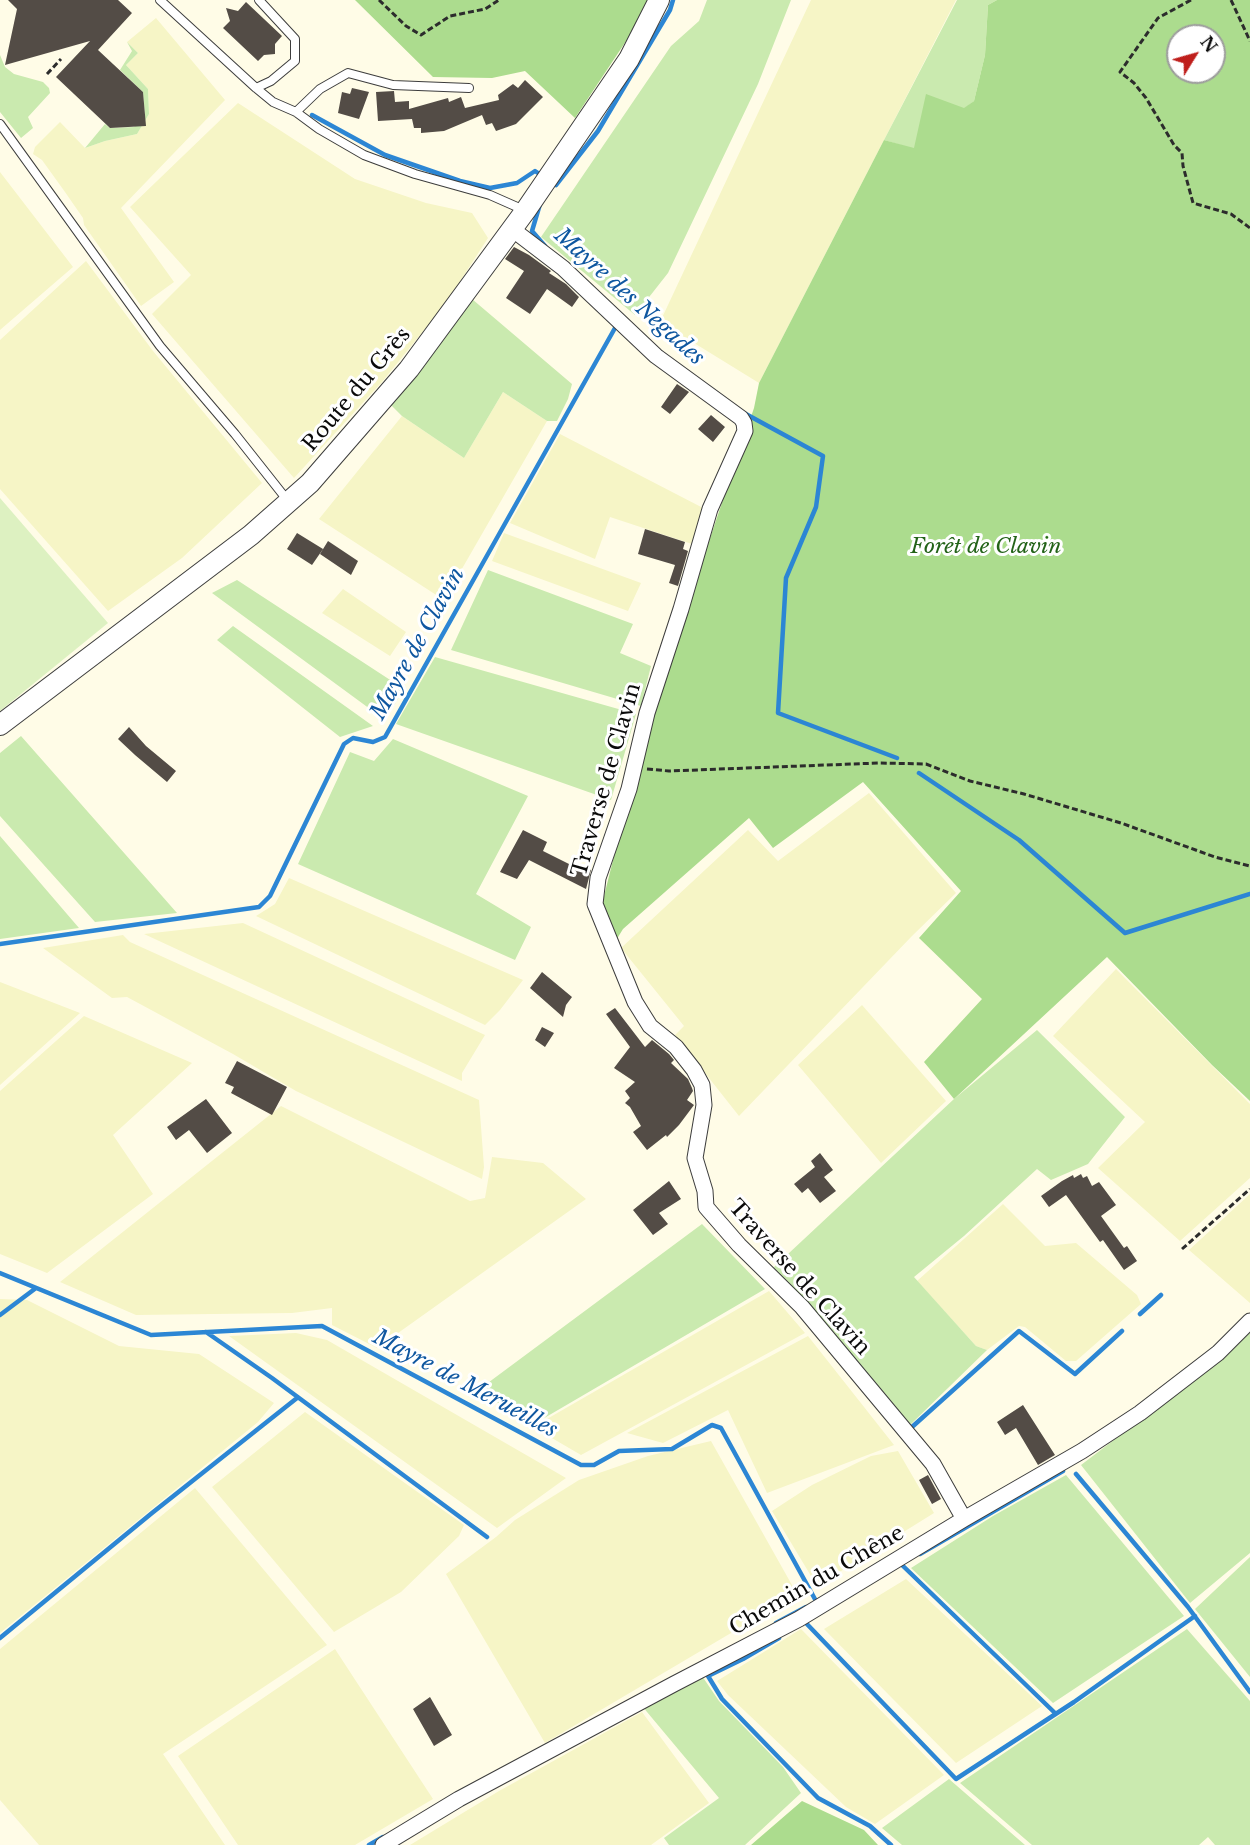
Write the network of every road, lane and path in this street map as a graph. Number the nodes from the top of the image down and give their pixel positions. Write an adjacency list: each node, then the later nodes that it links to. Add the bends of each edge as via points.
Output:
1 (160, 0): 11 (lane)
2 (259, 0): 11 (lane, via 295,39 295,61)
3 (379, 0): 4 (path, via 421,35 450,16 484,9)
4 (498, 0)
5 (659, 0): 15 (street, Route du Grès, via 628,59)
6 (1191, 0): 16 (path, via 1158,18 1120,72 1146,98 1182,153 1193,203 1232,214)
7 (1231, 0): 8 (path)
8 (1250, 41)
9 (61, 59): 10 (path)
10 (47, 74)
11 (256, 88): 13 (lane, via 273,102)
12 (469, 88): 13 (lane, via 393,85 348,73 320,89)
13 (296, 112): 15 (lane, via 364,154)
14 (0, 124): 18 (lane, via 160,346)
15 (526, 210): 17 (street, Route du Grès)
16 (1250, 228)
17 (512, 229): 18 (street, Route du Grès, via 409,369 310,483); 20 (street, Traverse de Clavin, via 563,268 656,356 744,423 745,430 710,509)
18 (288, 502): 19 (street, Route du Grès, via 251,535)
19 (0, 725)
20 (633, 768): 21 (path, via 669,771 926,764 970,781 1110,820); 25 (street, Traverse de Clavin, via 598,878 595,904 635,1002 651,1026 676,1047 702,1084 704,1105 695,1158 706,1207 802,1307 933,1464)
21 (1250, 866)
22 (1250, 1189): 23 (path)
23 (1182, 1249)
24 (1250, 1321): 25 (street, Chemin du Chêne, via 1218,1353 1140,1413)
25 (964, 1519): 26 (street, Chemin du Chêne, via 799,1619 459,1799)
26 (383, 1845)

